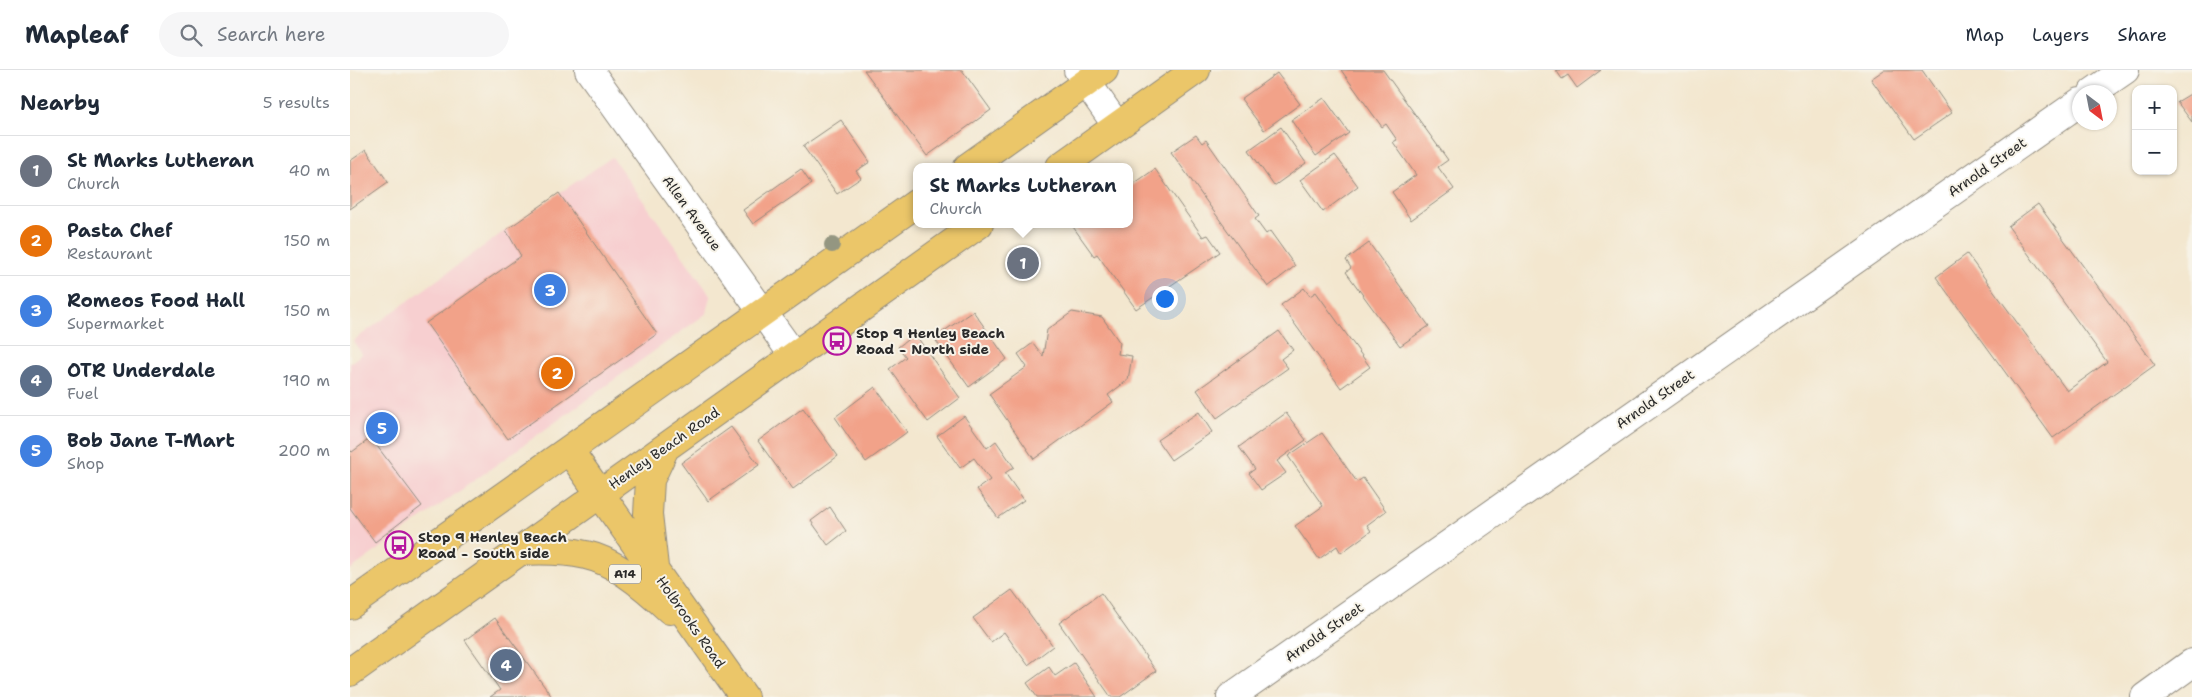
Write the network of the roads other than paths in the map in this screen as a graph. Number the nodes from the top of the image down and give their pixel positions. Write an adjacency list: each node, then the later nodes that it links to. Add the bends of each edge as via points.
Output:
1 (589, 70): 12 (street, Allen Avenue)
2 (1196, 70): 7 (main road)
3 (2125, 70): 5 (street)
4 (1090, 74): 7 (street); 8 (main road)
5 (2103, 85)
6 (2072, 108): 24 (street, Arnold Street)
7 (1117, 126): 9 (main road)
8 (973, 163)
9 (1066, 163)
10 (913, 206): 12 (main road)
11 (973, 228): 13 (main road, Henley Beach Road)
12 (763, 312): 13 (street, Allen Avenue); 15 (main road)
13 (794, 356): 14 (main road, Henley Beach Road)
14 (665, 448): 16 (main road, Henley Beach Road); 18 (main road, via 650,480 648,514)
15 (569, 450): 16 (main road, Holbrooks Road / A14); 19 (main road)
16 (600, 494): 17 (main road, Henley Beach Road); 18 (main road, Holbrooks Road / A14)
17 (521, 551): 20 (main road, A14, via 577,553 607,562 653,594); 22 (main road, Henley Beach Road)
18 (655, 572): 20 (main road, Holbrooks Road / A14)
19 (350, 605)
20 (707, 645): 23 (main road, Holbrooks Road / A14)
21 (2192, 663): 25 (street)
22 (350, 672)
23 (744, 697)
24 (1231, 697)
25 (2145, 697)

